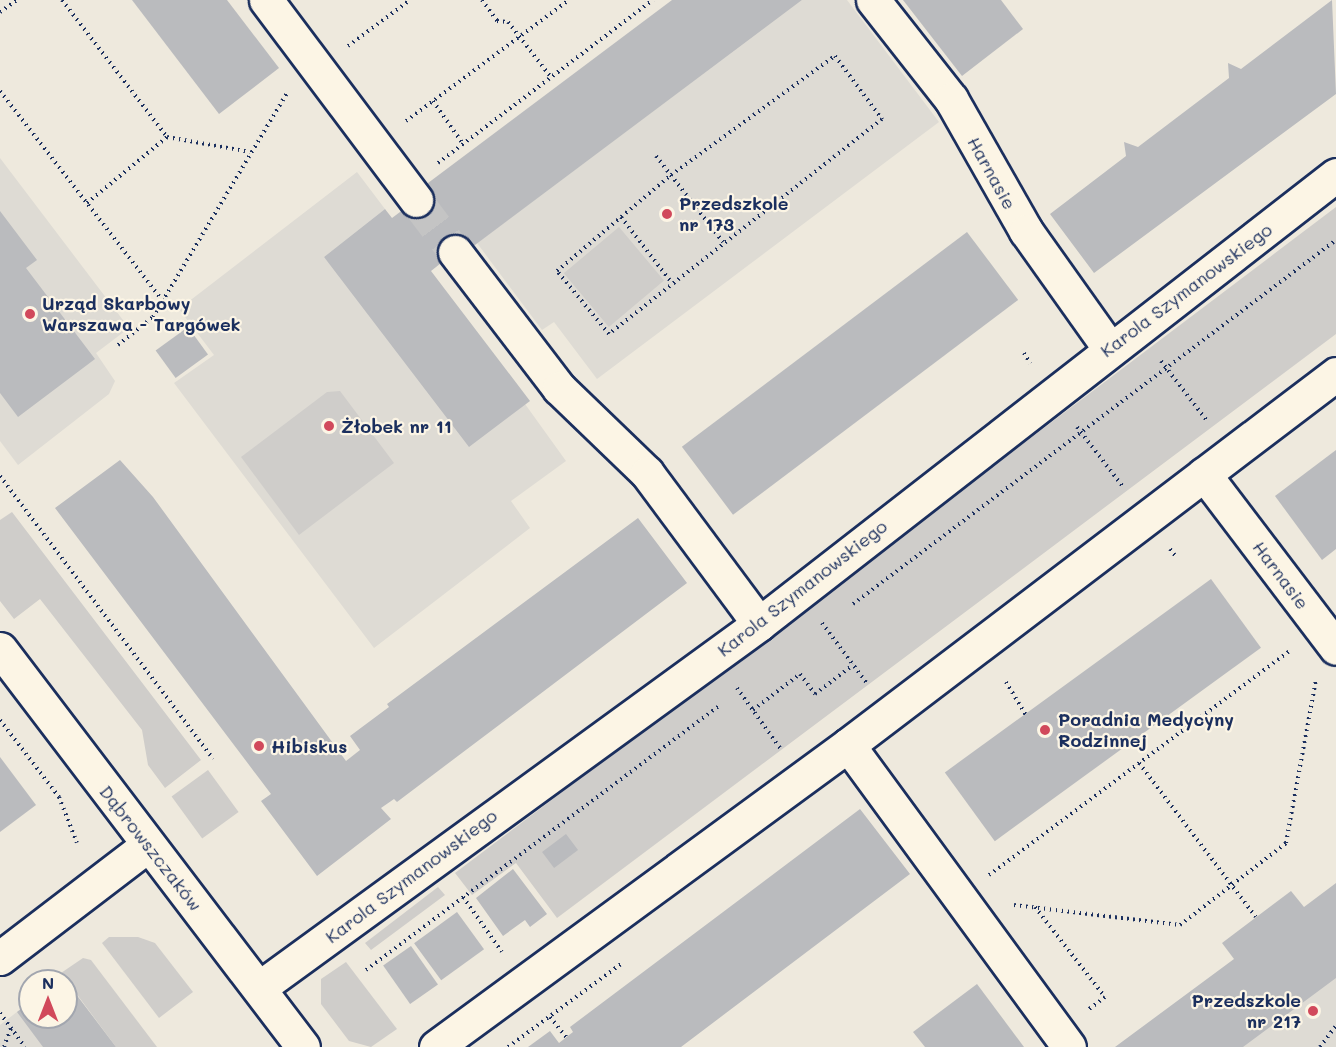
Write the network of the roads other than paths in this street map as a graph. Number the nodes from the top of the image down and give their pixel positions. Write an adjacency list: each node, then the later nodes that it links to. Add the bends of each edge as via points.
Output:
1 (266, 0): 4 (street)
2 (873, 0): 6 (street, Harnasie, via 951,99 1026,231)
3 (1336, 175): 6 (street, Karola Szymanowskiego)
4 (412, 194)
5 (455, 252): 9 (street, via 558,388 647,473)
6 (1108, 348): 9 (street, Karola Szymanowskiego)
7 (1336, 374): 8 (street)
8 (1204, 474): 10 (street, Harnasie); 12 (street)
9 (759, 624): 15 (street, Karola Szymanowskiego, via 432,858)
10 (1328, 638)
11 (0, 649): 13 (street, Dąbrowszczaków)
12 (848, 745): 17 (street); 18 (street)
13 (148, 845): 14 (street); 15 (street, Dąbrowszczaków)
14 (0, 958)
15 (259, 988): 16 (street, Dąbrowszczaków)
16 (303, 1047)
17 (436, 1047)
18 (1069, 1047)

